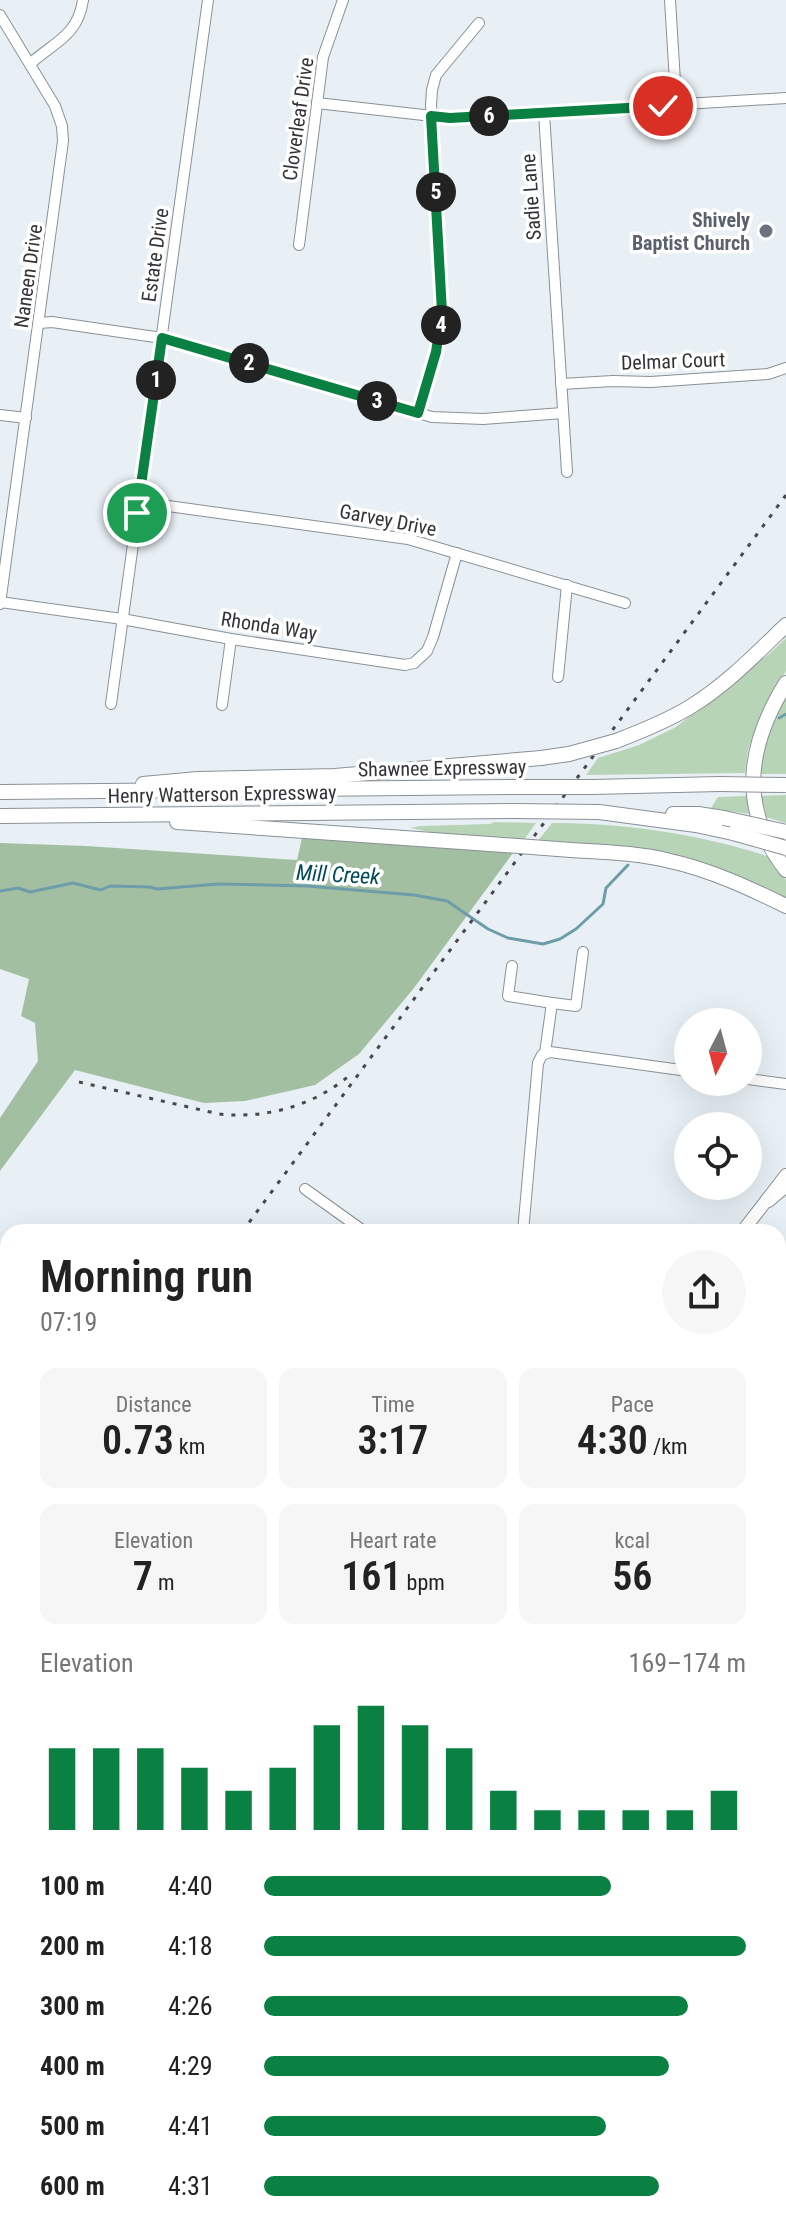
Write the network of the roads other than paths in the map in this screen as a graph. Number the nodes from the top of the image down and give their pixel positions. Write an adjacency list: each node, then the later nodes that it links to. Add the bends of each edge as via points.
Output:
1 (83, 0): 7 (street, via 74,28)
2 (208, 0): 15 (street, Estate Drive)
3 (343, 0): 9 (street, Cloverleaf Drive, via 323,57)
4 (670, 0): 10 (street, via 676,98)
5 (0, 15): 7 (street, Naneen Drive)
6 (479, 23): 12 (street, via 436,75)
7 (30, 64): 14 (street, Naneen Drive, via 60,118 63,141)
8 (786, 98): 10 (street)
9 (317, 103): 12 (street); 13 (street, Cloverleaf Drive)
10 (671, 105): 11 (street)
11 (544, 113): 12 (street); 17 (street, Sadie Lane)
12 (431, 116): 18 (street, via 442,312)
13 (299, 245)
14 (40, 323): 15 (street); 21 (street, Naneen Drive)
15 (162, 338): 18 (street); 23 (street, Estate Drive)
16 (786, 368): 17 (street, Delmar Court, via 768,374)
17 (561, 384): 19 (street, Sadie Lane)
18 (418, 413): 19 (street, via 449,419)
19 (563, 413): 22 (street, Sadie Lane)
20 (0, 415): 21 (street)
21 (26, 418): 26 (street, Naneen Drive)
22 (567, 472)
23 (139, 502): 24 (street, Garvey Drive, via 382,534); 28 (street, Estate Drive)
24 (457, 553): 25 (street, Garvey Drive); 30 (street, Rhonda Way, via 433,637 414,663)
25 (567, 585): 27 (street, Garvey Drive); 31 (street)
26 (0, 603): 28 (street, Rhonda Way)
27 (625, 603)
28 (122, 619): 30 (street, Rhonda Way); 33 (street, Estate Drive)
29 (786, 625): 36 (highway, bridge, via 694,705 650,728 569,754 335,776 163,781)
30 (231, 639): 34 (street)
31 (558, 677)
32 (786, 683): 43 (highway, via 761,733 752,785 757,816)
33 (111, 704)
34 (222, 705)
35 (786, 785): 36 (highway, Shawnee Expressway, bridge)
36 (100, 791): 37 (highway, Henry Watterson Expressway)
37 (0, 792)
38 (133, 815): 39 (highway, Henry Watterson Expressway); 40 (highway, Henry Watterson Expressway, bridge, via 515,811); 44 (highway, bridge, via 195,824 640,855 719,876)
39 (0, 816)
40 (637, 816): 41 (highway, bridge, via 698,814); 42 (highway, bridge)
41 (786, 832)
42 (786, 848)
43 (786, 870)
44 (786, 906)
45 (583, 952): 47 (street, via 576,1006)
46 (512, 966): 47 (street, via 508,996)
47 (552, 1003): 48 (street)
48 (544, 1054): 49 (street); 57 (street, via 538,1063)
49 (674, 1069)
50 (762, 1081): 51 (street)
51 (786, 1084)
52 (786, 1175): 55 (main road)
53 (786, 1185): 55 (highway)
54 (305, 1189): 56 (street)
55 (768, 1200): 58 (main road)
56 (354, 1224)
57 (524, 1224)
58 (748, 1224)

